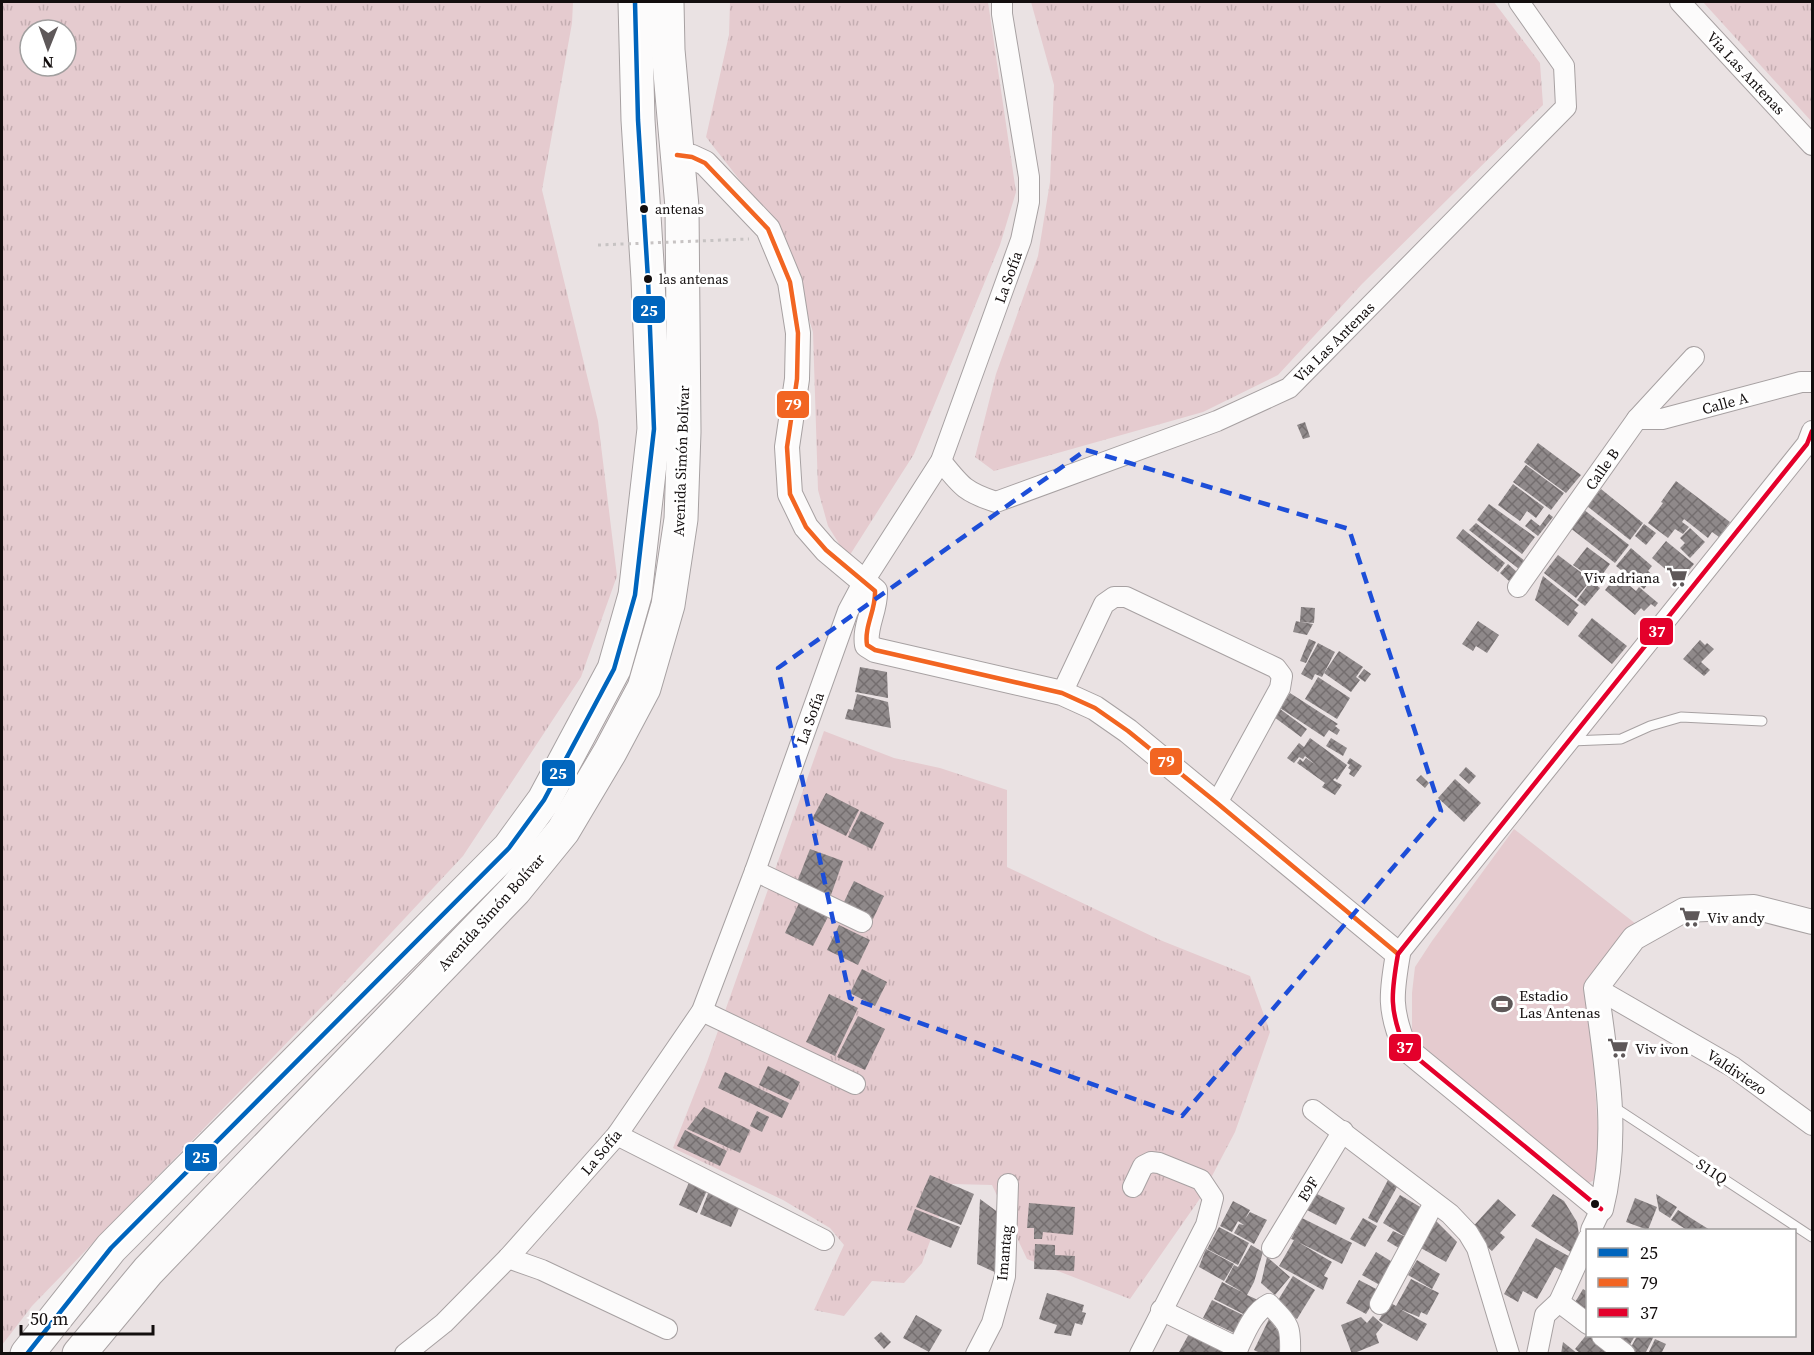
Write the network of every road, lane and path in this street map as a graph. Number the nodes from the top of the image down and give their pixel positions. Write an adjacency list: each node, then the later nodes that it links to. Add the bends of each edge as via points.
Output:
1 (635, 2): 49 (highway, Avenida Simón Bolívar, via 654,429 635,595 614,669 544,801 509,848 111,1248)
2 (667, 2): 7 (highway, Avenida Simón Bolívar)
3 (1002, 2): 14 (street, La Sofía, via 1029,177 1026,221)
4 (1520, 2): 14 (street, Via Las Antenas, via 1564,66 1566,107 1289,388 1217,421 996,502 969,493)
5 (1680, 2): 6 (street, Via Las Antenas)
6 (1812, 145)
7 (677, 155): 15 (street, via 705,163 768,229 790,282 798,333 797,379 787,447 790,494 806,527 826,550); 50 (highway, Avenida Simón Bolívar, via 682,207 681,519 669,605 644,688 563,831 515,890 148,1271)
8 (748, 239): 9 (path, bridge)
9 (598, 245)
10 (1694, 357): 12 (street, Calle B)
11 (1812, 382): 12 (street, Calle A, via 1662,419)
12 (1637, 419): 16 (street, Calle B)
13 (1812, 431): 19 (street, via 1807,444)
14 (941, 461): 15 (street, La Sofía)
15 (864, 581): 17 (street, via 875,591 876,603 865,634 867,645 875,650); 21 (street, La Sofía, via 848,612)
16 (1518, 587)
17 (1062, 693): 20 (street, via 1095,708 1128,730); 20 (street, via 1104,604 1114,597 1126,597 1276,668 1282,676 1280,688)
18 (1762, 721): 19 (lane, via 1681,717 1621,739)
19 (1568, 741): 24 (street)
20 (1217, 803): 24 (street)
21 (755, 871): 23 (street); 26 (street, La Sofía)
22 (1812, 921): 25 (street, via 1754,907 1683,910 1634,938)
23 (862, 922)
24 (1398, 954): 36 (street, via 1392,991 1395,1023 1405,1048)
25 (1596, 988): 28 (street); 30 (street, Valdiviezo, via 1733,1067)
26 (702, 1011): 27 (street); 32 (street, La Sofía)
27 (855, 1084)
28 (1611, 1105): 36 (street, via 1609,1170); 37 (lane, S11Q)
29 (1314, 1110): 31 (street)
30 (1812, 1125)
31 (1343, 1131): 35 (street); 40 (street, E9F)
32 (617, 1135): 38 (street); 41 (street, La Sofía)
33 (1008, 1184): 52 (street, Imantag, via 1005,1276 992,1323)
34 (1133, 1187): 44 (street, via 1143,1166 1159,1163 1202,1180 1213,1198 1206,1225)
35 (1434, 1203): 43 (street); 55 (street, via 1458,1222 1477,1248)
36 (1596, 1220)
37 (1812, 1237)
38 (824, 1240)
39 (1586, 1241): 42 (street)
40 (1272, 1248)
41 (508, 1258): 46 (street); 51 (street, La Sofía, via 444,1323)
42 (1559, 1302): 45 (street); 56 (street, via 1545,1315)
43 (1380, 1304)
44 (1161, 1310): 48 (street); 53 (street)
45 (1586, 1323)
46 (667, 1329)
47 (1605, 1337): 57 (street)
48 (1237, 1351): 54 (street, via 1255,1315 1269,1304 1291,1332)
49 (27, 1353)
50 (80, 1353)
51 (405, 1353)
52 (976, 1353)
53 (1140, 1353)
54 (1290, 1353)
55 (1509, 1353)
56 (1537, 1353)
57 (1625, 1353)

